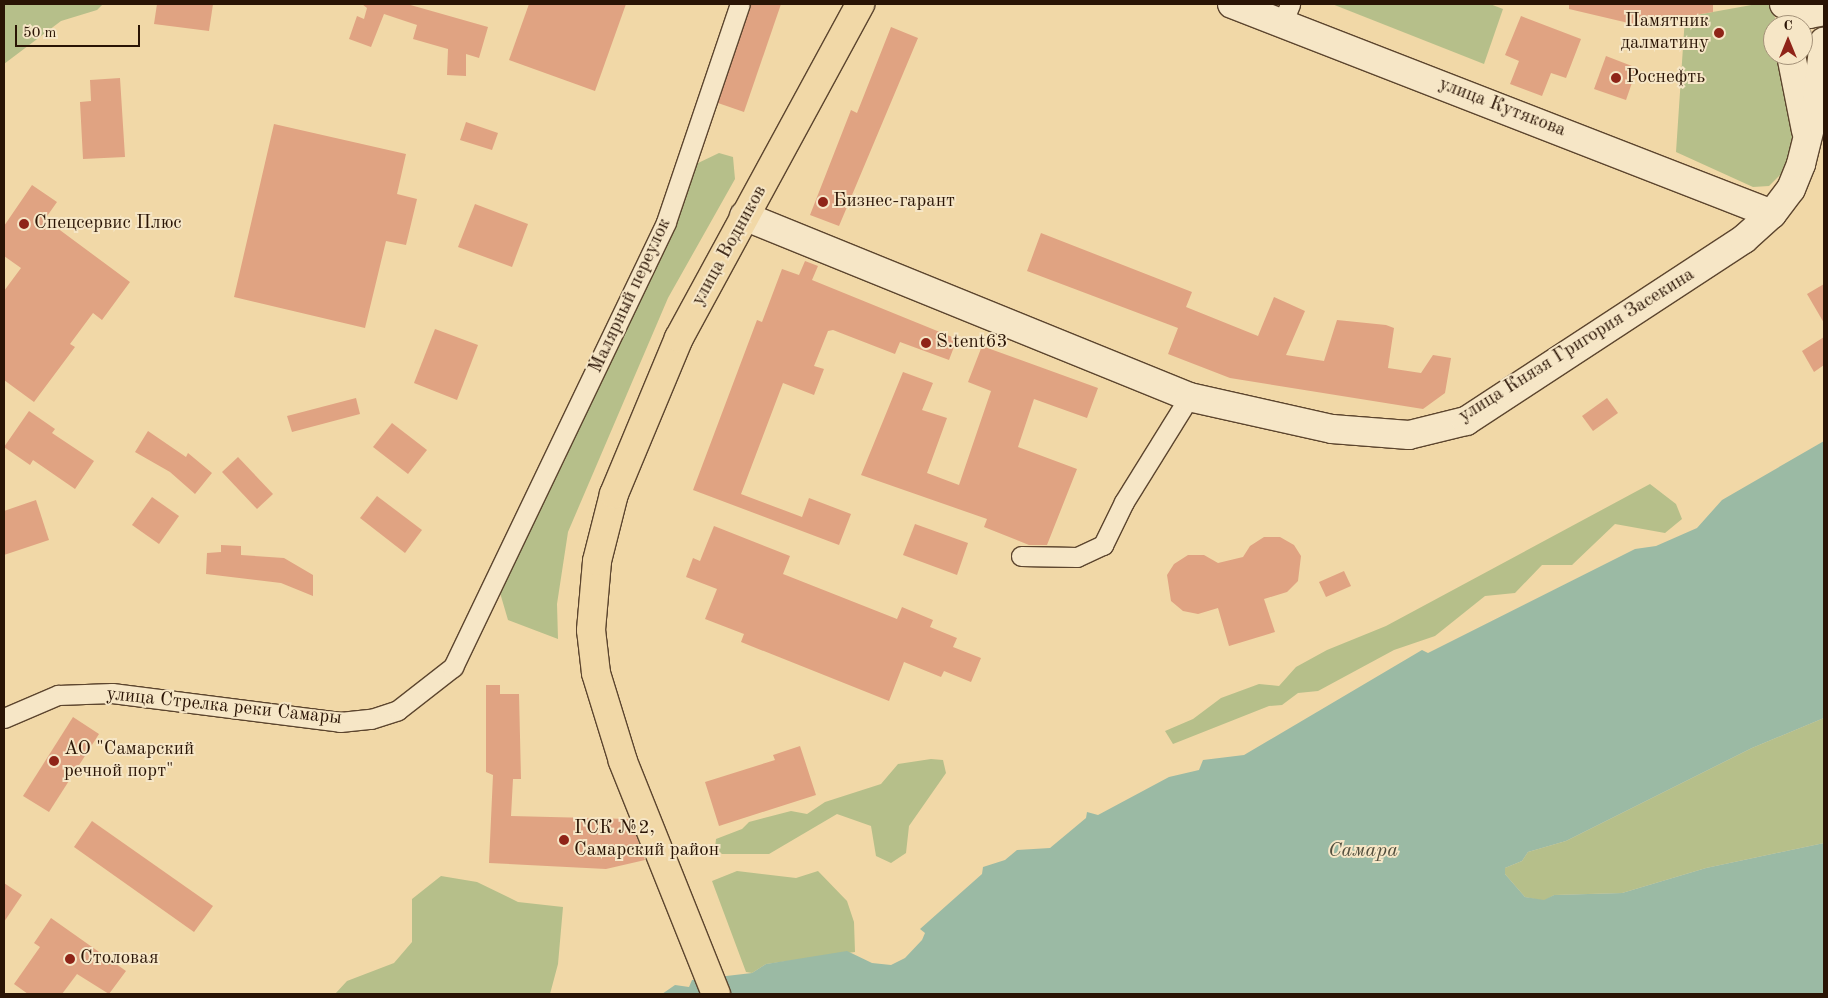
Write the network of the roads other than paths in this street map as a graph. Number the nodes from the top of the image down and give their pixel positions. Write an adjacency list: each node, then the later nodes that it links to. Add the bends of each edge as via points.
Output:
1 (740, 4): 14 (street, Малярный переулок, via 666,222)
2 (860, 4): 11 (main road, улица Водников, via 777,163)
3 (1232, 4): 6 (main road, улица Кутякова)
4 (1783, 4): 5 (main road, via 1809,14)
5 (1824, 11)
6 (1286, 14): 10 (main road, улица Кутякова)
7 (1824, 41): 9 (main road, улица Князя Григория Засекина, via 1817,100)
8 (1793, 65): 9 (main road)
9 (1807, 138): 10 (main road, улица Князя Григория Засекина, via 1791,189)
10 (1772, 214): 12 (main road, улица Князя Григория Засекина, via 1744,239 1466,421 1409,435 1332,429)
11 (744, 216): 12 (main road, улица Князя Григория Засекина); 16 (main road, улица Водников, via 679,338 614,494 597,561 591,630 596,673 623,761)
12 (1189, 397): 13 (street, via 1124,502 1103,545 1078,557)
13 (1021, 556)
14 (497, 578): 15 (street, улица Стрелка реки Самары, via 453,666 398,710 372,719 340,722 112,693 58,694)
15 (4, 718)
16 (716, 994)

